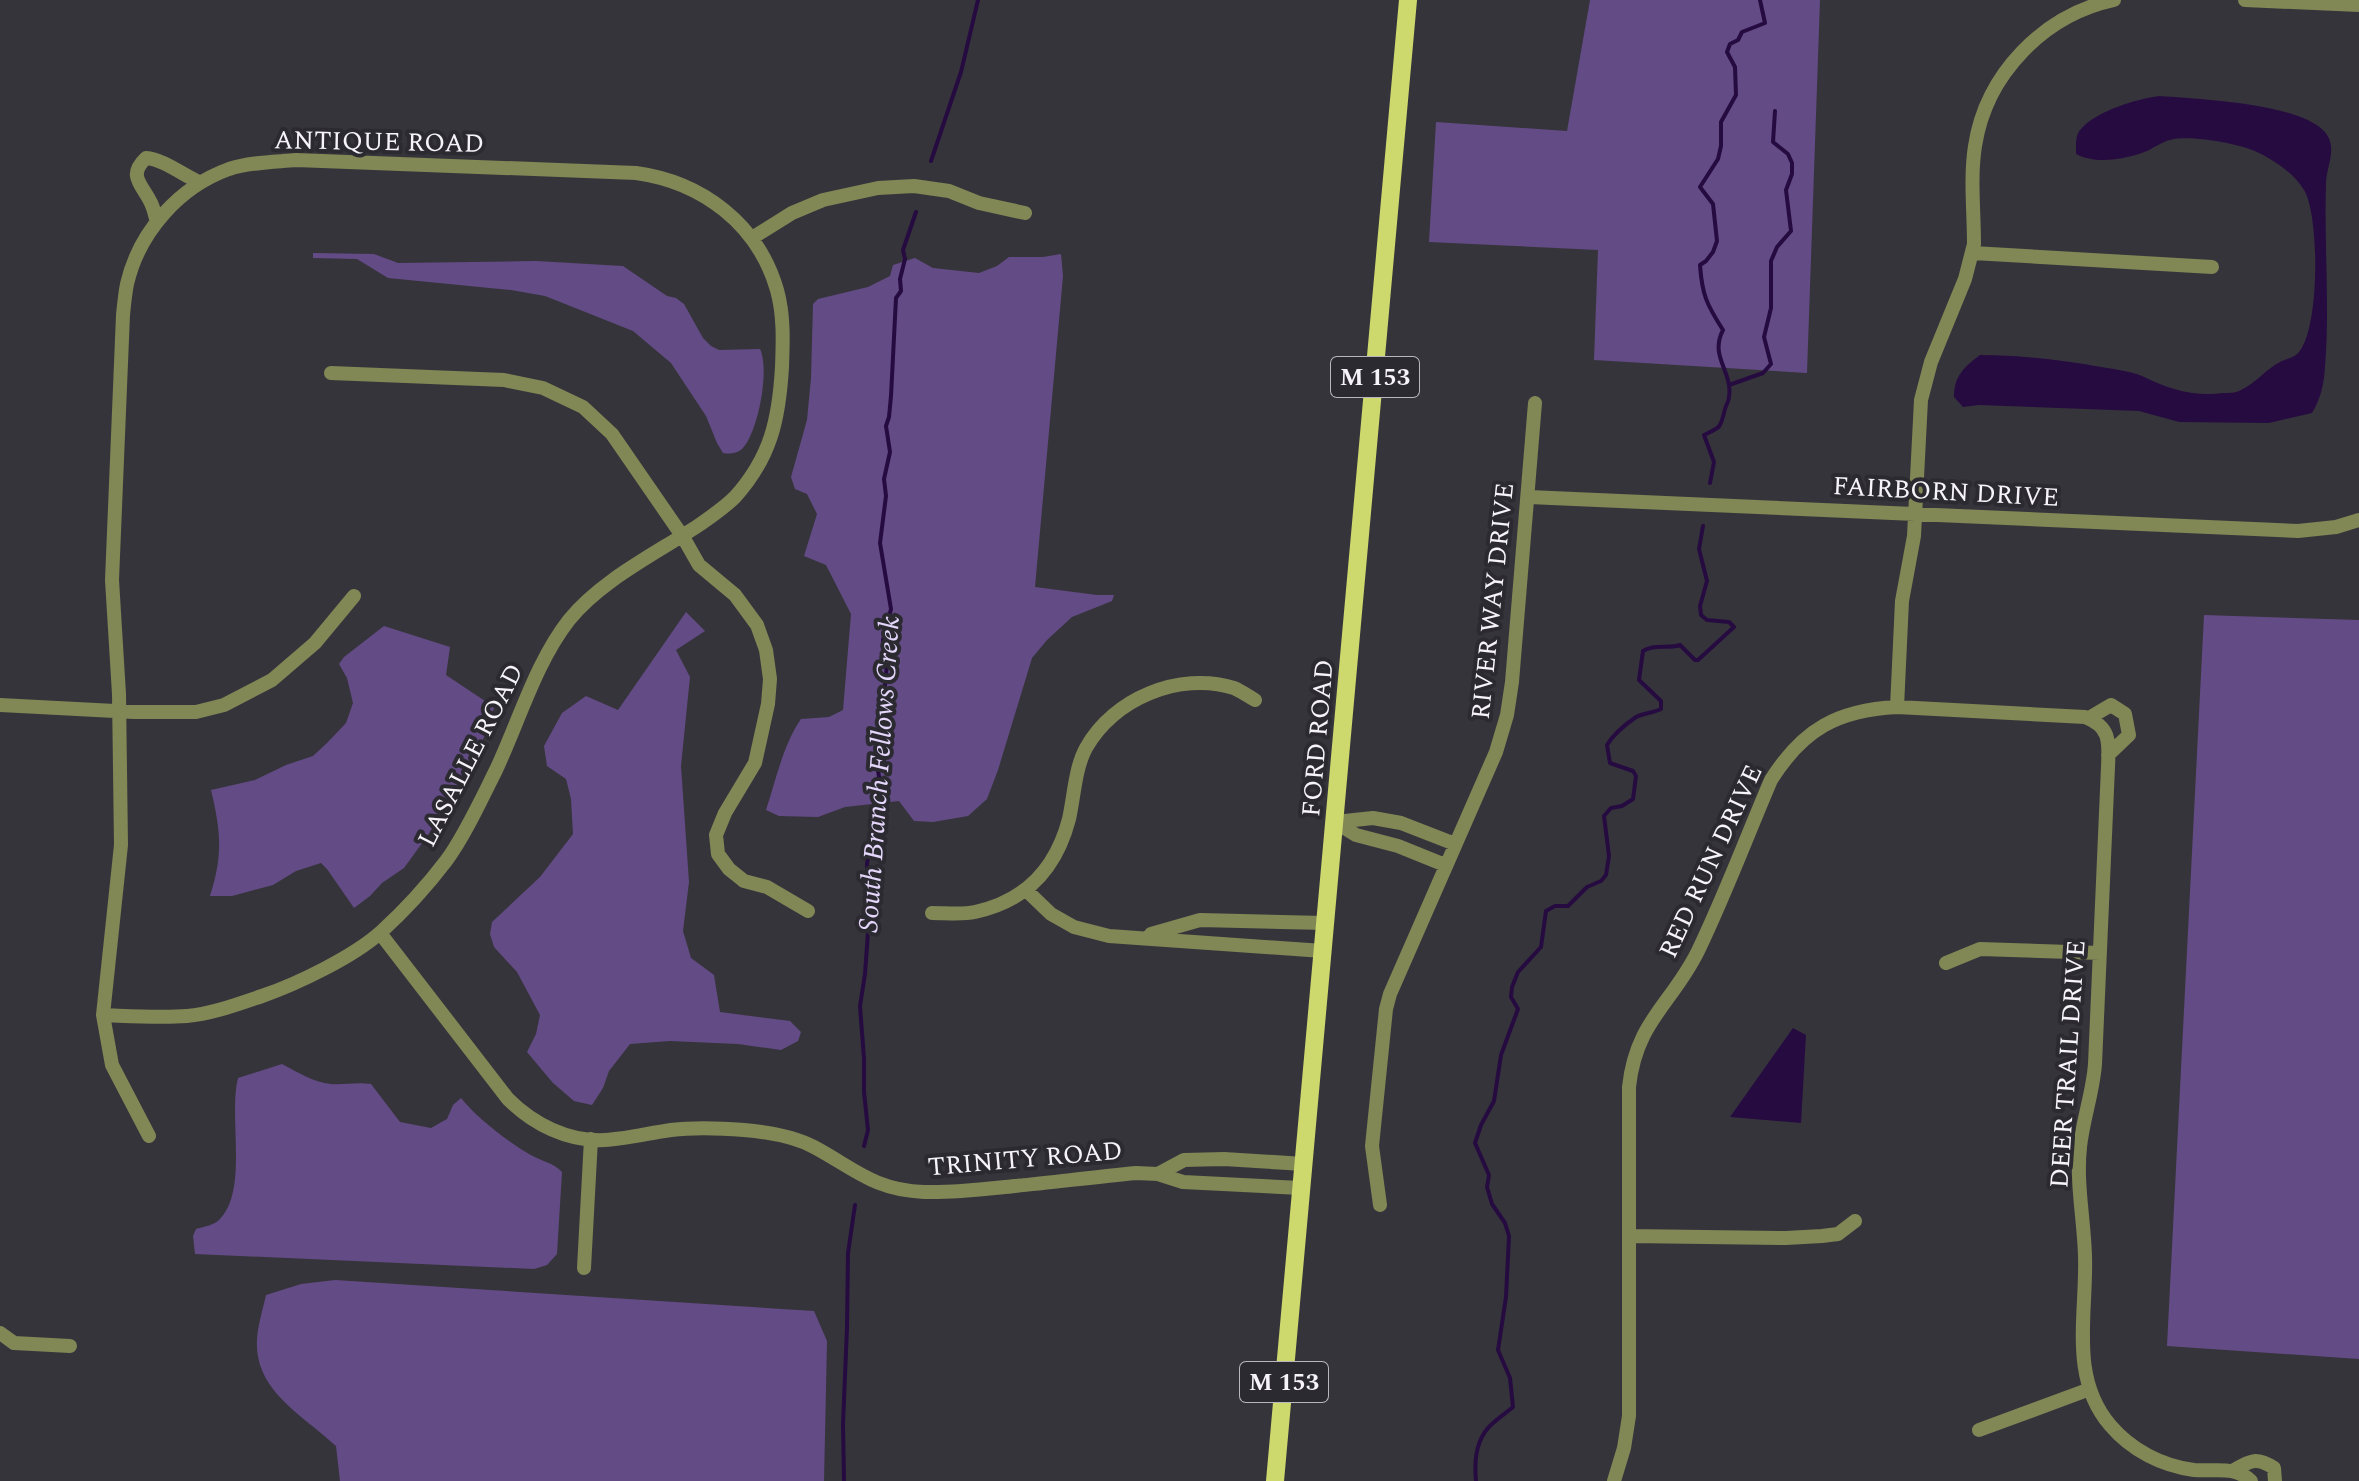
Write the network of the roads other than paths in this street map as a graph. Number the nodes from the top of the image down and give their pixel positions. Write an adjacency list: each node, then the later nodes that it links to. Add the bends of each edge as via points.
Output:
1 (1408, 0): 26 (main road, FORD ROAD / M 153)
2 (2114, 0): 10 (street, via 2080,10 2039,35 1995,87 1975,143)
3 (2245, 0): 4 (street)
4 (2290, 1): 5 (street)
5 (2359, 5)
6 (199, 182): 8 (street, ANTIQUE ROAD); 8 (street, via 156,158 146,158 136,176); 9 (street, ANTIQUE ROAD, via 255,163 296,160 636,173 699,192)
7 (1025, 213): 9 (street, via 949,191 878,188 823,200)
8 (157, 222): 22 (street, ANTIQUE ROAD, via 127,283 123,315 112,580)
9 (752, 238): 17 (street, ANTIQUE ROAD, via 781,308 777,419 746,484 725,507)
10 (1973, 253): 11 (street); 15 (street, via 1924,385)
11 (2212, 267)
12 (331, 373): 17 (street, via 504,380 565,398 612,434)
13 (1535, 403): 14 (street, RIVER WAY DRIVE)
14 (1529, 497): 15 (street, FAIRBORN DRIVE); 27 (street, RIVER WAY DRIVE, via 1507,715)
15 (1916, 514): 16 (street, FAIRBORN DRIVE, via 2298,531); 21 (street, via 1902,601)
16 (2359, 520)
17 (683, 537): 30 (street, via 699,565 735,595 757,625 770,679 755,763 716,835 718,854 744,881 767,887); 34 (street, LASALLE ROAD, via 591,596 570,618 552,642 496,770 448,859)
18 (354, 596): 22 (street, via 315,643 249,693 196,712)
19 (1255, 700): 29 (street, via 1234,689 1179,684 1128,703 1104,723 1085,750 1057,851)
20 (0, 705): 22 (street)
21 (1897, 707): 24 (street, RED RUN DRIVE); 48 (street, RED RUN DRIVE, via 1858,711 1825,724 1794,748 1771,780 1699,950 1646,1027 1635,1054 1629,1087)
22 (119, 710): 40 (street, ANTIQUE ROAD, via 121,845)
23 (2125, 714): 24 (street, RED RUN DRIVE, via 2111,705); 25 (street, DEER TRAIL DRIVE, via 2129,735)
24 (2094, 721): 25 (street, DEER TRAIL DRIVE, via 2106,733)
25 (2108, 755): 38 (street, DEER TRAIL DRIVE)
26 (1335, 822): 27 (street, via 1373,818 1401,823); 28 (street, via 1356,835); 33 (main road, FORD ROAD / M 153)
27 (1455, 844): 28 (street, RIVER WAY DRIVE)
28 (1445, 865): 46 (street, RIVER WAY DRIVE, via 1386,1009 1372,1146)
29 (1027, 891): 31 (street, via 973,913); 35 (street, via 1074,927)
30 (808, 911)
31 (932, 913)
32 (1220, 919): 33 (street); 35 (street); 36 (street)
33 (1325, 923): 37 (main road, FORD ROAD / M 153)
34 (380, 933): 40 (street, LASALLE ROAD, via 323,969 233,1006 189,1016); 42 (street, TRINITY ROAD, via 508,1099 536,1122)
35 (1139, 937): 36 (street)
36 (1218, 942): 37 (street)
37 (1323, 951): 43 (main road, FORD ROAD / M 153)
38 (2100, 953): 39 (street, via 1980,949); 52 (street, DEER TRAIL DRIVE, via 2094,1069 2079,1166 2085,1259 2082,1354)
39 (1946, 963)
40 (103, 1015): 41 (street, ANTIQUE ROAD, via 112,1065)
41 (149, 1136)
42 (591, 1139): 44 (street, TRINITY ROAD, via 696,1129 767,1133 813,1146 865,1179 923,1192); 49 (street)
43 (1304, 1164): 44 (street, TRINITY ROAD, via 1184,1160); 45 (main road, FORD ROAD / M 153)
44 (1158, 1174): 45 (street, TRINITY ROAD, via 1183,1182)
45 (1301, 1188): 57 (main road, FORD ROAD / M 153)
46 (1380, 1205)
47 (1855, 1221): 48 (street, via 1838,1234 1822,1236)
48 (1629, 1236): 58 (street, RED RUN DRIVE, via 1629,1416)
49 (584, 1268)
50 (0, 1333): 51 (street, via 14,1343)
51 (70, 1346)
52 (2090, 1389): 53 (street); 54 (street, DEER TRAIL DRIVE, via 2109,1423 2139,1451 2179,1467)
53 (1979, 1430)
54 (2234, 1470): 55 (street, DEER TRAIL DRIVE, via 2263,1461); 56 (street)
55 (2275, 1474)
56 (2251, 1480)
57 (1275, 1481)
58 (1614, 1481)

